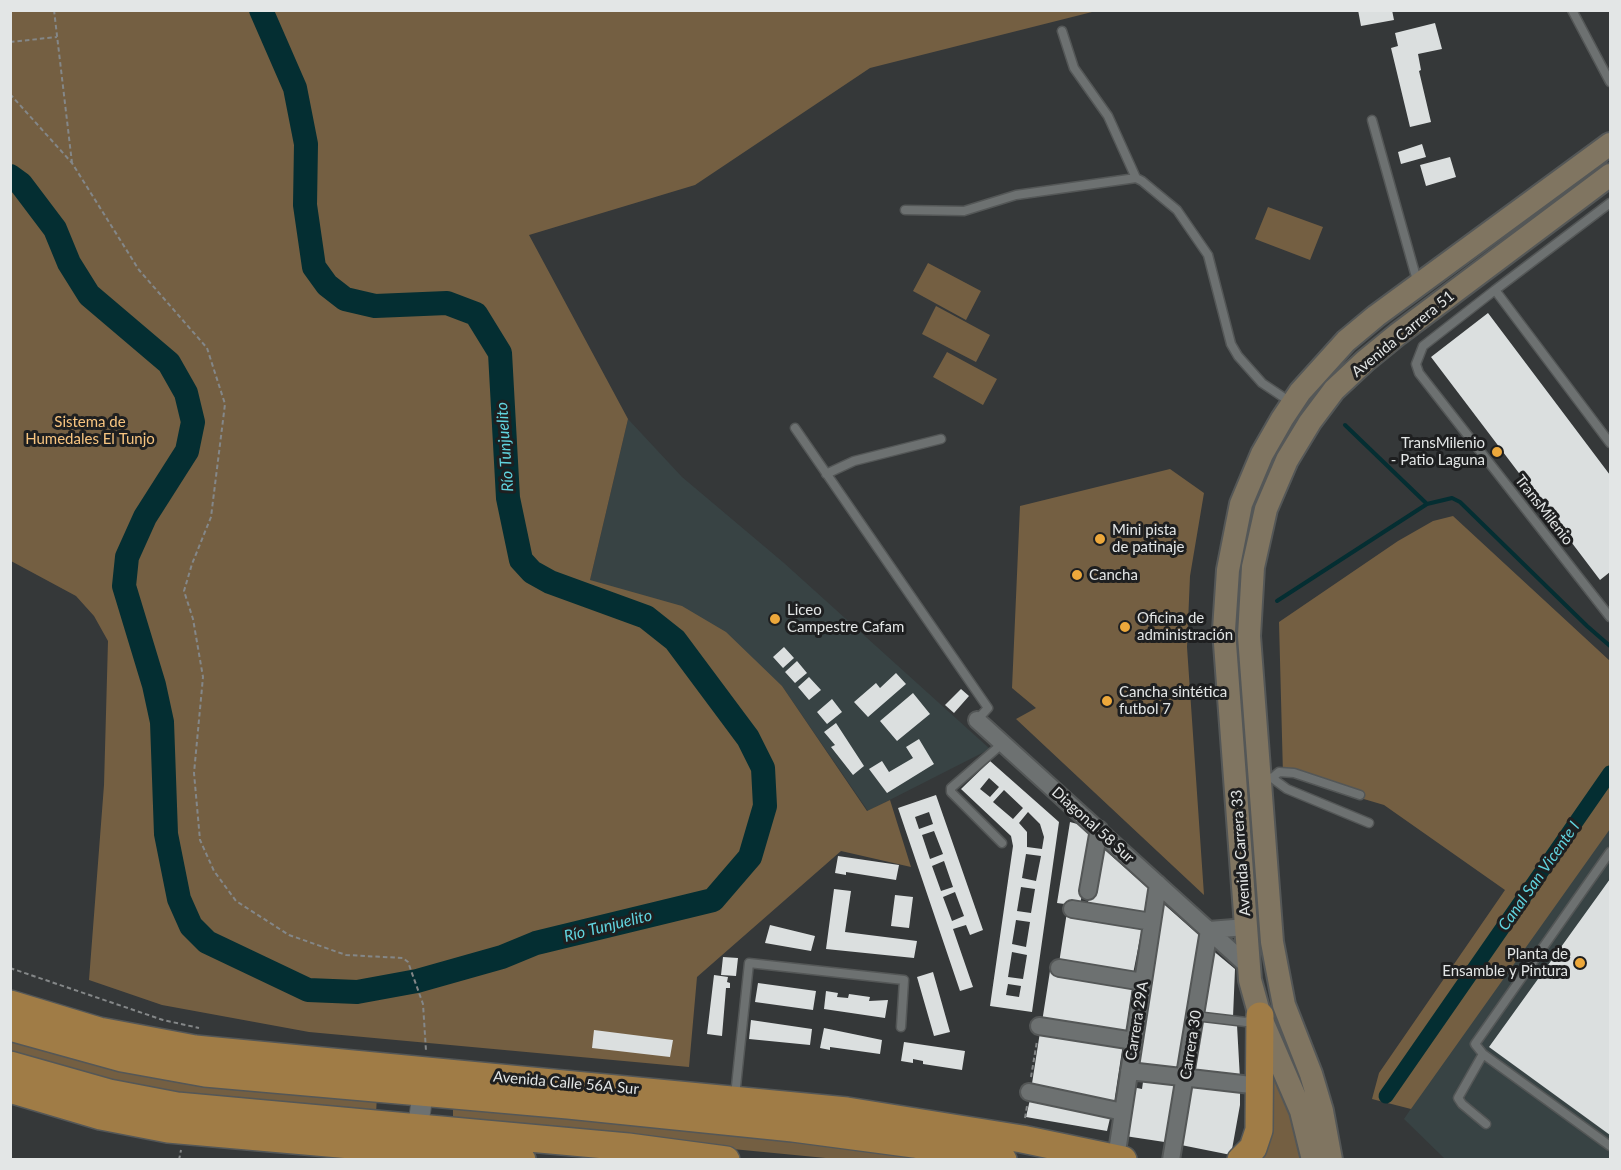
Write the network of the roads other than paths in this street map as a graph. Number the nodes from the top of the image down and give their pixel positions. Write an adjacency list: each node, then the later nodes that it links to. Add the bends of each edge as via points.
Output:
1 (1572, 10): 3 (lane)
2 (1062, 31): 7 (lane, via 1074,68 1108,116)
3 (1611, 82)
4 (1372, 120): 10 (lane)
5 (1611, 144): 10 (main road, Avenida Carrera 51)
6 (1611, 175): 18 (main road, Avenida Carrera 51, via 1398,334 1334,390 1287,460 1266,509 1253,567)
7 (1136, 178): 9 (lane, via 1016,195 964,211); 12 (lane, via 1177,210 1208,255 1238,356 1262,383)
8 (1611, 202): 11 (lane, TransMilenio)
9 (905, 210)
10 (1419, 286): 12 (main road, Avenida Carrera 51, via 1346,341)
11 (1495, 290): 15 (lane); 19 (lane, TransMilenio, via 1423,346 1416,364 1419,373)
12 (1293, 403): 17 (main road, Avenida Carrera 51, via 1250,479)
13 (795, 428): 16 (lane)
14 (941, 439): 16 (lane, via 854,461)
15 (1611, 443)
16 (826, 474): 20 (lane, via 988,708)
17 (1234, 535): 33 (main road, Avenida Carrera 33, via 1224,630)
18 (1249, 614): 22 (main road, Avenida Carrera 33)
19 (1611, 616)
20 (978, 720): 21 (street, Diagonal 58 Sur)
21 (1003, 743): 25 (street, Diagonal 58 Sur); 26 (lane, via 951,788)
22 (1265, 777): 23 (lane, via 1281,772 1302,774); 24 (lane); 32 (main road, Avenida Carrera 33)
23 (1360, 795)
24 (1370, 823)
25 (1099, 829): 28 (street, Diagonal 58 Sur); 29 (street)
26 (1002, 843)
27 (1611, 852): 45 (lane, via 1478,1039 1476,1048)
28 (1158, 884): 31 (street, Carrera 29A); 34 (street, Diagonal 58 Sur)
29 (1088, 891)
30 (1072, 909): 31 (street)
31 (1152, 921): 37 (street, Carrera 29A)
32 (1270, 925): 33 (main road); 39 (main road, Avenida Carrera 33, via 1275,965)
33 (1246, 927): 34 (street); 35 (main road, Avenida Carrera 33)
34 (1209, 930): 35 (street, Diagonal 58 Sur); 40 (street, Carrera 30)
35 (1249, 966): 39 (main road, Avenida Carrera 33)
36 (1059, 968): 37 (street)
37 (1143, 982): 44 (street, Carrera 29A)
38 (10, 1004): 49 (highway, Avenida Calle 56A Sur, via 99,1031 156,1043)
39 (1272, 1010): 40 (lane, via 1246,1022); 50 (highway); 70 (main road, Avenida Carrera 33); 71 (main road, Avenida Carrera 33, via 1318,1098)
40 (1195, 1016): 48 (street, Carrera 30)
41 (1040, 1026): 44 (street)
42 (10, 1027): 49 (highway, Avenida Calle 56A Sur, via 122,1058 183,1070)
43 (901, 1027): 53 (lane, via 904,980 749,963)
44 (1134, 1041): 47 (street, Carrera 29A)
45 (1483, 1054): 57 (lane, via 1458,1098); 60 (lane)
46 (10, 1065): 54 (highway)
47 (1129, 1071): 48 (street); 56 (street, Carrera 29A)
48 (1186, 1076): 50 (street); 68 (street, Carrera 30)
49 (425, 1081): 53 (highway, Avenida Calle 56A Sur); 55 (highway, Avenida Calle 56A Sur); 59 (street)
50 (1260, 1086): 69 (highway, via 1258,1138)
51 (10, 1089): 58 (highway, via 111,1118)
52 (1029, 1092): 56 (street)
53 (734, 1099): 55 (highway); 62 (highway, Avenida Calle 56A Sur, via 868,1114)
54 (153, 1102): 58 (highway); 59 (highway)
55 (644, 1112): 67 (highway, Avenida Calle 56A Sur, via 804,1129)
56 (1123, 1112): 63 (street, Carrera 29A)
57 (1486, 1124)
58 (206, 1134): 59 (highway)
59 (415, 1145): 61 (highway); 64 (highway)
60 (1611, 1146)
61 (628, 1147): 65 (highway); 66 (highway)
62 (1060, 1153): 63 (highway, Avenida Calle 56A Sur)
63 (1119, 1159)
64 (522, 1160)
65 (589, 1160)
66 (726, 1160)
67 (1003, 1160)
68 (1171, 1160)
69 (1241, 1160)
70 (1313, 1160)
71 (1330, 1160)

